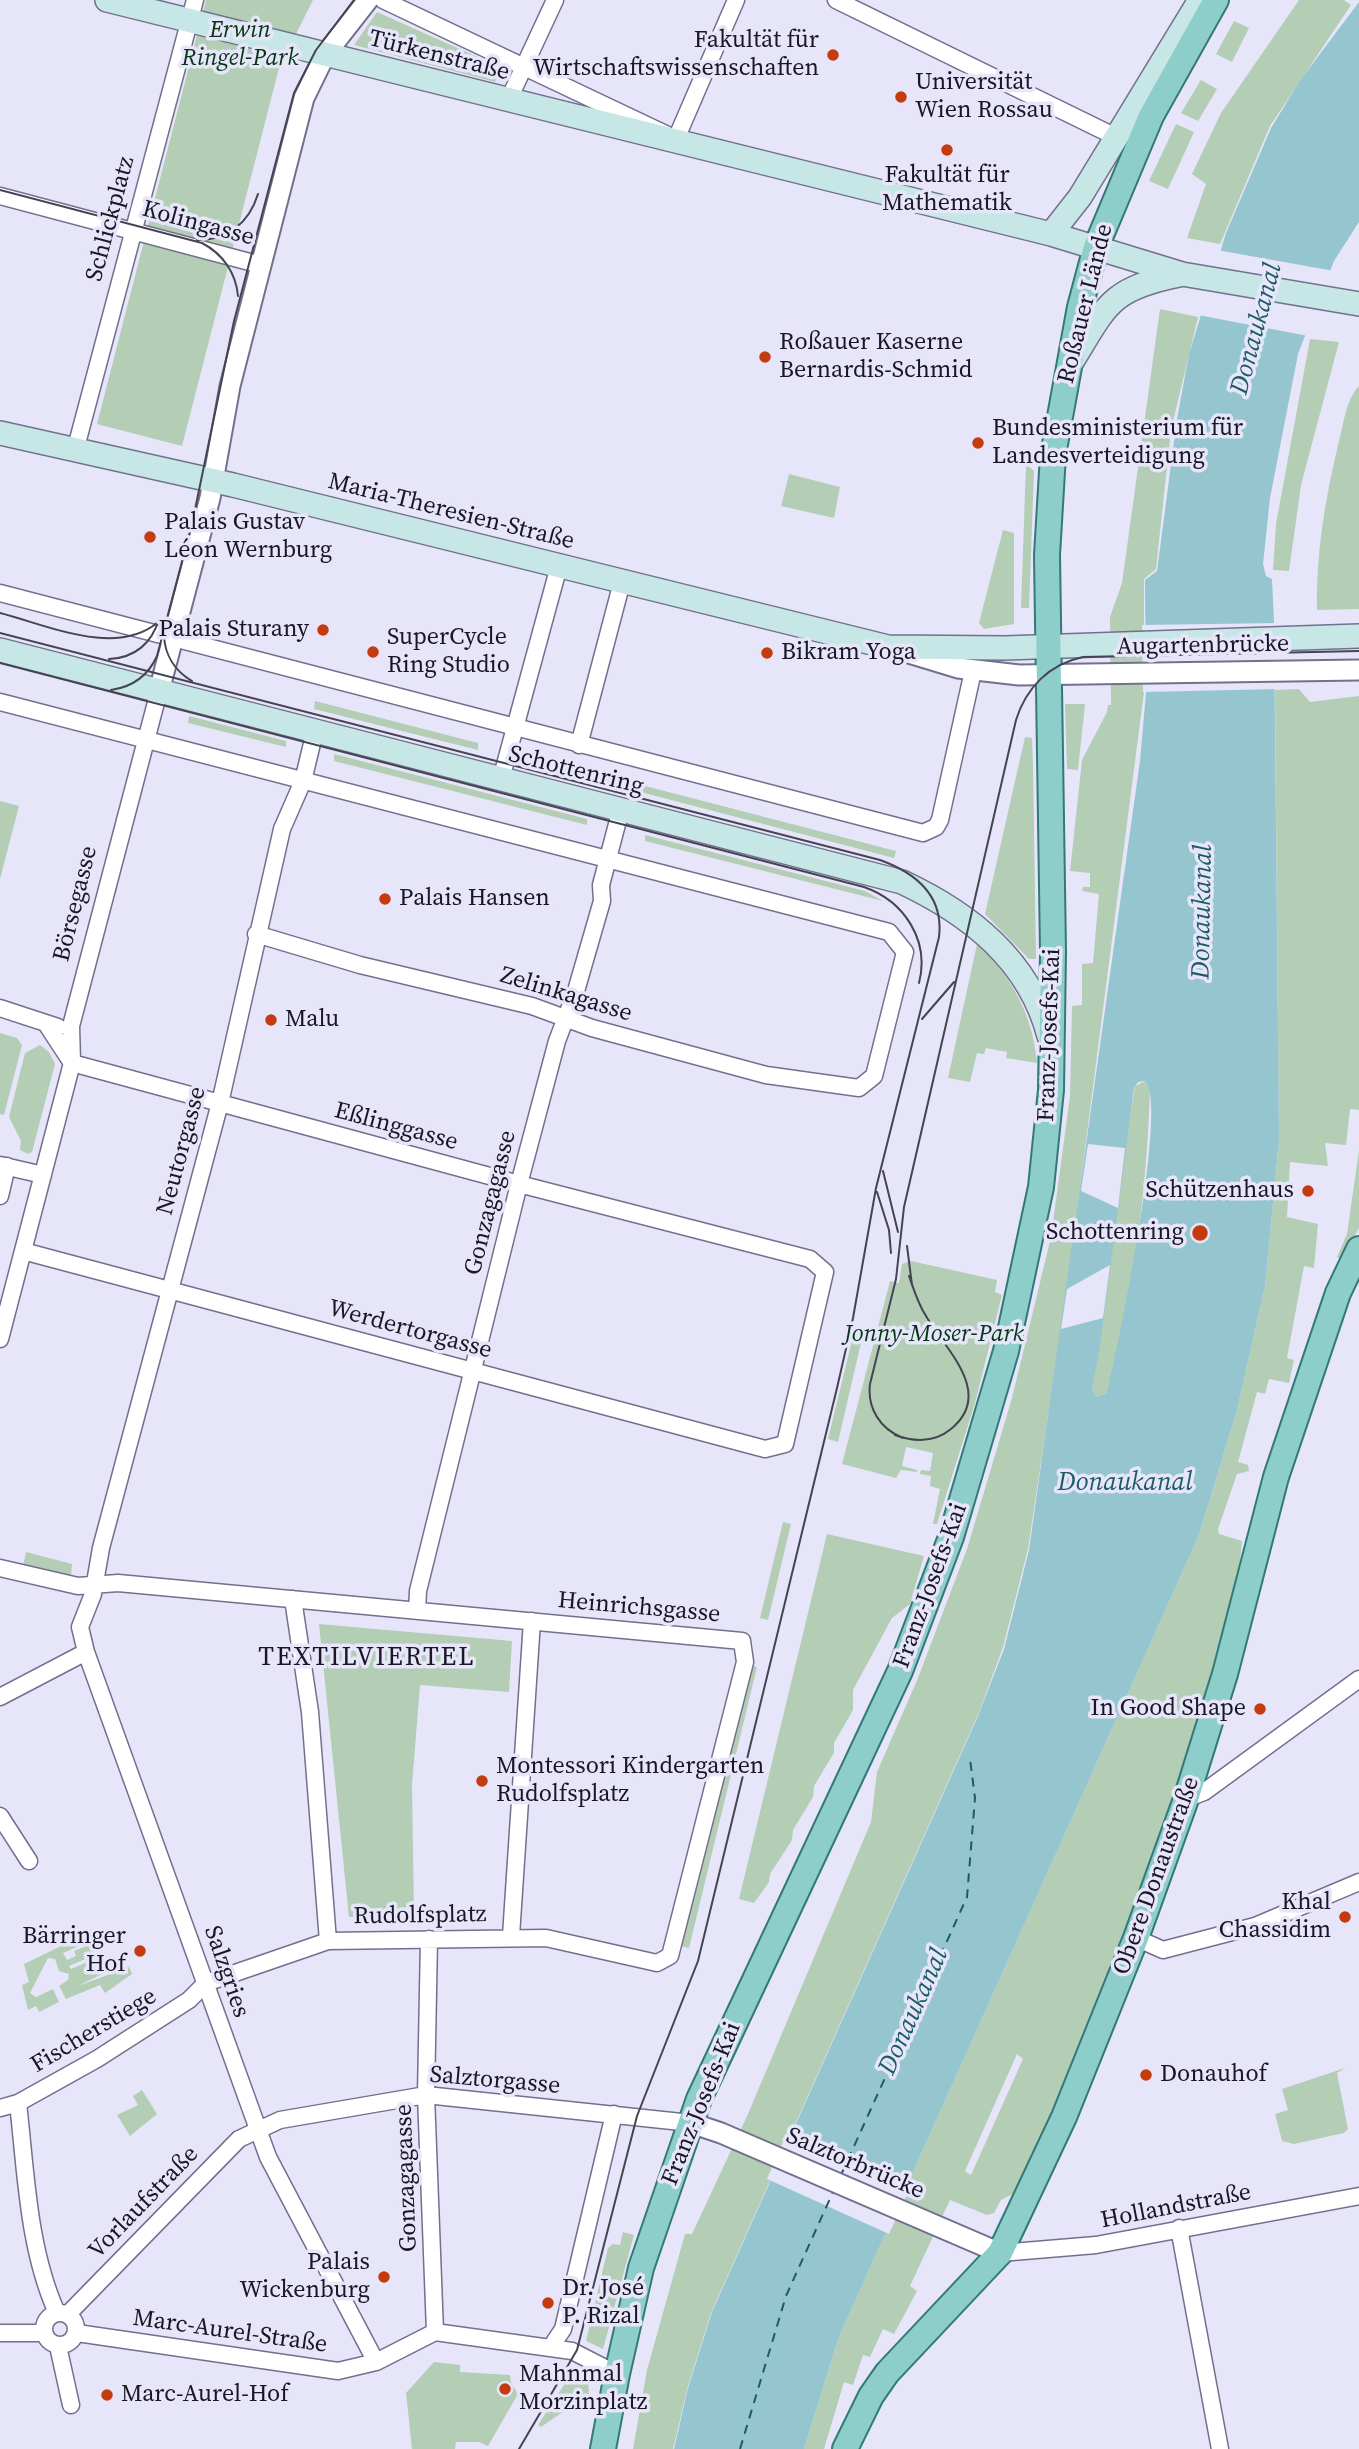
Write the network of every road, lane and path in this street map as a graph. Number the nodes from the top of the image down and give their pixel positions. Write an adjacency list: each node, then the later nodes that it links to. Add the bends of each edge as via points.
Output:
1 (107, 0): 9 (main road, Türkenstraße)
2 (368, 0): 10 (street)
3 (383, 0): 11 (street, Türkenstraße)
4 (555, 0): 11 (street)
5 (736, 0): 14 (street)
6 (836, 0): 13 (street)
7 (1200, 0): 13 (main road)
8 (1216, 0): 18 (main road, Roßauer Lände, via 1151,116)
9 (192, 10): 10 (main road, Türkenstraße); 16 (street, Schlickplatz)
10 (325, 55): 12 (main road, Türkenstraße); 19 (street, via 304,98)
11 (524, 66): 12 (street); 14 (street, Türkenstraße)
12 (508, 101): 14 (main road, Türkenstraße)
13 (1116, 136): 17 (main road, via 1066,219)
14 (676, 139): 17 (main road, Türkenstraße)
15 (0, 196): 16 (street, Kolingasse)
16 (133, 230): 19 (street, Kolingasse); 24 (street, Schlickplatz)
17 (1051, 234): 18 (main road, Türkenstraße)
18 (1096, 247): 20 (main road, Türkenstraße); 22 (main road, Roßauer Lände)
19 (261, 265): 25 (street, via 230,386)
20 (1154, 274): 21 (main road, via 1182,274); 22 (main road, via 1111,302)
21 (1359, 304)
22 (1069, 367): 31 (main road, Roßauer Lände, via 1049,502)
23 (0, 433): 24 (main road, Maria-Theresien-Straße)
24 (78, 440): 25 (main road, Maria-Theresien-Straße)
25 (214, 482): 26 (main road, Maria-Theresien-Straße); 30 (street, Börsegasse)
26 (559, 566): 27 (main road, Maria-Theresien-Straße); 39 (street)
27 (622, 582): 32 (main road, Maria-Theresien-Straße); 42 (street)
28 (0, 593): 30 (street, Schottenring)
29 (1359, 636): 31 (main road, Augartenbrücke)
30 (175, 640): 37 (street, Börsegasse); 39 (street, Schottenring)
31 (1047, 646): 32 (main road, Augartenbrücke); 36 (main road, Roßauer Lände)
32 (888, 647): 35 (street, Augartenbrücke)
33 (0, 650): 37 (main road, Schottenring)
34 (1359, 670): 36 (street, Augartenbrücke)
35 (973, 671): 36 (street, Augartenbrücke); 42 (street, Schottenring, via 940,820 930,831 914,831)
36 (1048, 675): 52 (main road, Franz-Josefs-Kai)
37 (159, 691): 40 (main road, Schottenring); 41 (street, Börsegasse)
38 (0, 702): 41 (street)
39 (515, 729): 42 (street, Schottenring); 43 (street)
40 (315, 731): 43 (main road, Schottenring); 44 (street, Neutorgasse)
41 (145, 739): 44 (street); 51 (street, Börsegasse)
42 (579, 745)
43 (501, 779): 45 (main road, Schottenring)
44 (303, 781): 46 (street); 47 (street, Neutorgasse, via 282,829)
45 (621, 810): 46 (street, Gonzagagasse); 52 (main road, Schottenring, via 876,874 939,901 983,931 1017,968 1045,1020)
46 (607, 861): 49 (street, Gonzagagasse, via 601,885 603,901); 49 (street, Zelinkagasse, via 889,932 905,952 874,1076 865,1086 853,1087 766,1075)
47 (256, 934): 49 (street, Zelinkagasse, via 360,965 532,1006); 54 (street, Neutorgasse)
48 (0, 1008): 50 (street)
49 (566, 1020): 57 (street, Gonzagagasse)
50 (47, 1025): 51 (street); 53 (street)
51 (71, 1026): 53 (street, Börsegasse)
52 (1052, 1060): 86 (main road, Franz-Josefs-Kai, via 1049,1121 1033,1232 988,1419 951,1537 884,1710 727,2036)
53 (72, 1063): 54 (street, Eßlinggasse); 56 (street, Börsegasse)
54 (220, 1103): 57 (street, Eßlinggasse); 61 (street, Neutorgasse)
55 (4, 1165): 56 (street); 58 (street)
56 (43, 1175): 60 (street, Börsegasse)
57 (519, 1184): 63 (street, Gonzagagasse); 64 (street, Eßlinggasse, via 810,1259 825,1272)
58 (0, 1196)
59 (1359, 1249): 73 (main road, Obere Donaustraße, via 1338,1293 1276,1477 1225,1674)
60 (23, 1251): 61 (street, Werdertorgasse); 62 (street, Börsegasse)
61 (169, 1290): 63 (street, Werdertorgasse); 66 (street, Neutorgasse)
62 (0, 1339)
63 (474, 1370): 64 (street, Werdertorgasse, via 765,1449); 68 (street, Gonzagagasse, via 418,1591)
64 (785, 1444)
65 (0, 1567): 66 (street, via 68,1585)
66 (94, 1585): 67 (street, via 118,1583); 70 (street, Salzgries, via 80,1627)
67 (293, 1599): 68 (street); 80 (street, Rudolfsplatz, via 310,1712)
68 (417, 1611): 69 (street)
69 (533, 1621): 77 (street, Rudolfsplatz); 77 (street, Heinrichsgasse, via 742,1641 745,1662 670,1956 657,1963 546,1938)
70 (86, 1652): 72 (street); 81 (street, Salzgries)
71 (1359, 1679): 73 (street, via 1204,1793)
72 (0, 1697)
73 (1186, 1799): 78 (main road, Obere Donaustraße)
74 (0, 1816): 75 (street)
75 (29, 1861)
76 (1359, 1882): 78 (street, via 1255,1926 1163,1950)
77 (511, 1936): 79 (street, Rudolfsplatz)
78 (1136, 1938): 90 (main road, Obere Donaustraße, via 1064,2117)
79 (429, 1939): 80 (street, Rudolfsplatz); 82 (street, Gonzagagasse)
80 (328, 1941): 81 (street)
81 (206, 1983): 83 (street, Fischerstiege, via 189,2000 109,2052); 87 (street, Salzgries)
82 (426, 2095): 85 (street, Salztorgasse); 87 (street, Salztorgasse, via 280,2120); 92 (street, Gonzagagasse)
83 (18, 2103): 84 (street, Fischerstiege); 91 (street, via 30,2210 45,2286)
84 (0, 2108)
85 (614, 2114): 86 (street, Salztorgasse); 97 (street, via 563,2329)
86 (691, 2123): 90 (street, Salztorbrücke); 99 (main road, Franz-Josefs-Kai, via 641,2268)
87 (257, 2130): 91 (street, Vorlaufstraße, via 239,2139); 98 (street, Salzgries)
88 (1359, 2196): 89 (street, Hollandstraße)
89 (1179, 2228): 90 (street, Hollandstraße, via 1096,2245); 103 (street)
90 (1000, 2253): 102 (main road, Obere Donaustraße, via 887,2373)
91 (63, 2314): 94 (street, via 47,2319); 95 (street, via 75,2322)
92 (435, 2332): 97 (street); 98 (street, Marc-Aurel-Straße)
93 (0, 2333): 94 (street)
94 (44, 2333): 96 (street)
95 (76, 2333): 96 (street, via 69,2343); 98 (street, Marc-Aurel-Straße, via 338,2371)
96 (58, 2346): 100 (street)
97 (551, 2347): 99 (street, via 586,2357)
98 (376, 2362)
99 (617, 2374): 101 (main road, Franz-Josefs-Kai)
100 (71, 2405)
101 (603, 2449)
102 (845, 2449)
103 (1220, 2449)

